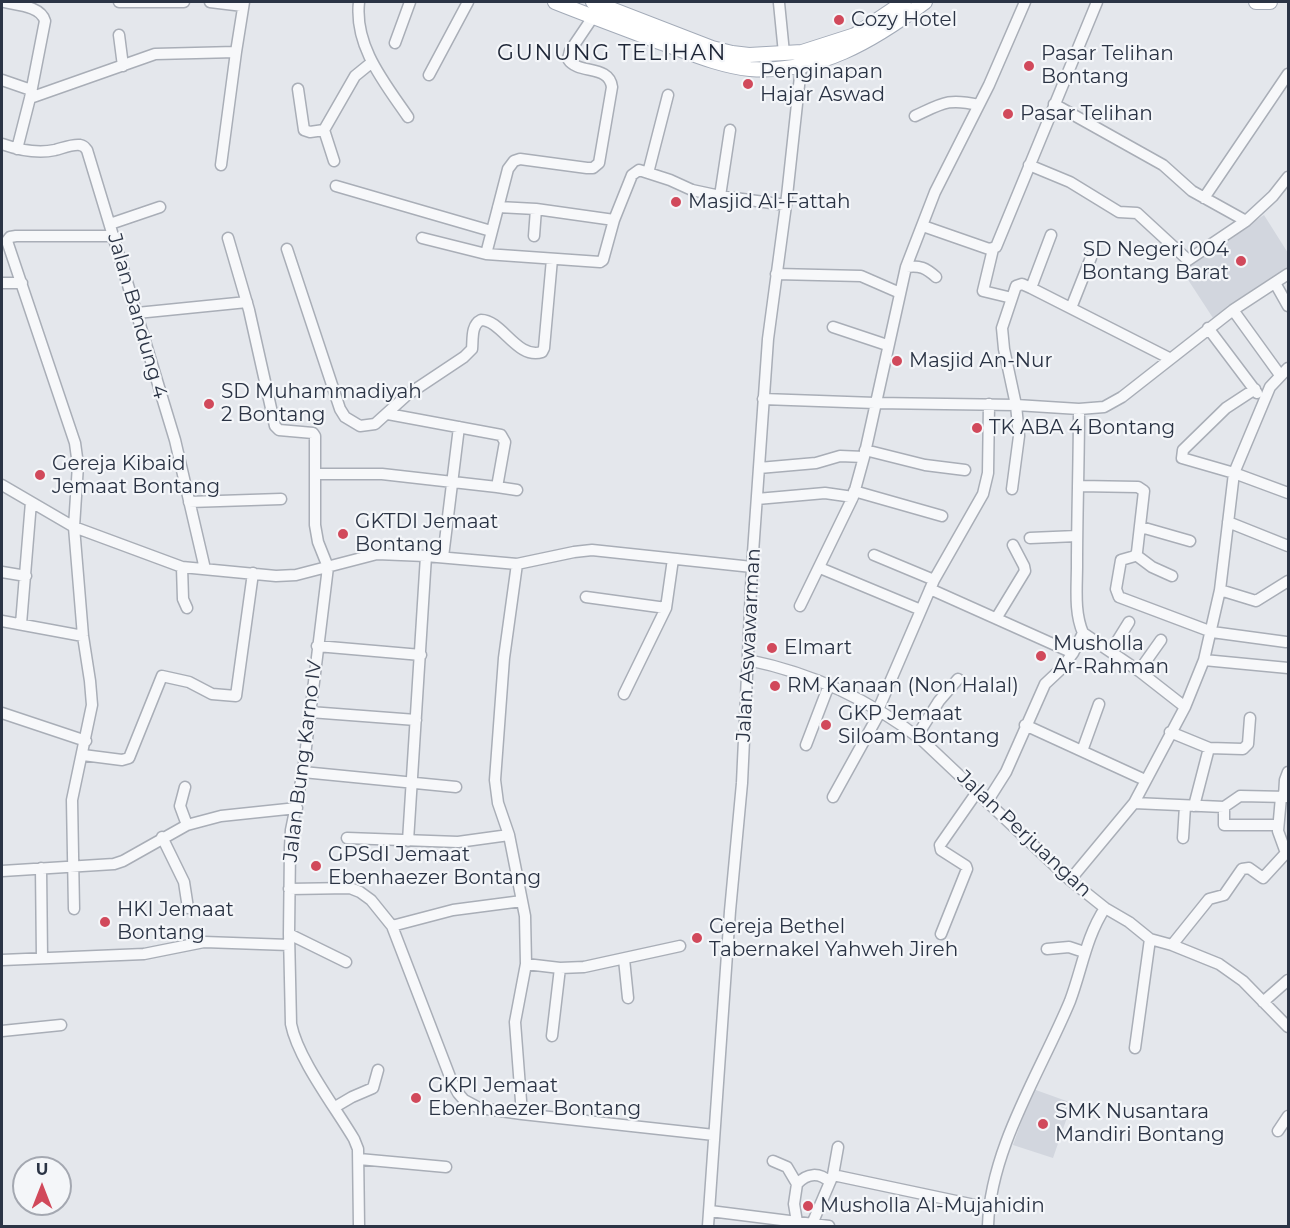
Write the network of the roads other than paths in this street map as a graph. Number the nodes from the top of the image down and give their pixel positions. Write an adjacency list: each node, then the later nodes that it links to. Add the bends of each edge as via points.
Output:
1 (4, 2): 17 (street)
2 (118, 2): 3 (street)
3 (184, 2)
4 (210, 2): 18 (street)
5 (359, 2): 25 (street, via 358,23)
6 (410, 2): 21 (street)
7 (468, 2): 28 (street)
8 (555, 2): 19 (main road)
9 (593, 2): 23 (main road, via 712,48 749,55)
10 (904, 2): 24 (main road, via 855,35)
11 (925, 2): 24 (main road, via 867,42)
12 (1024, 2): 34 (street)
13 (1097, 2): 33 (street)
14 (1256, 2): 15 (main road)
15 (1270, 2)
16 (779, 3): 23 (street)
17 (38, 6): 31 (street, via 45,25)
18 (243, 8): 22 (street)
19 (593, 17): 24 (main road, via 731,65 760,69); 51 (street, via 568,59 573,65 608,76 612,82 599,163 587,168 514,160)
20 (119, 35): 26 (street)
21 (395, 43)
22 (236, 52): 26 (street, via 162,53); 42 (street)
23 (784, 53): 24 (main road)
24 (802, 59): 49 (street, Jalan Aswawarman)
25 (371, 63): 36 (street); 38 (street, via 356,76)
26 (123, 66): 31 (street)
27 (1288, 74): 48 (street)
28 (429, 75)
29 (2, 80): 31 (street)
30 (298, 89): 38 (street, via 304,130)
31 (31, 94): 40 (street)
32 (668, 95): 44 (street)
33 (1054, 104): 43 (street); 48 (street, via 1163,165)
34 (979, 105): 35 (street, via 949,101); 56 (street, via 953,153)
35 (915, 116)
36 (408, 117)
37 (730, 130): 47 (street)
38 (318, 131): 41 (street)
39 (2, 144): 40 (street, Jalan Bandung 4)
40 (17, 149): 55 (street, Jalan Bandung 4, via 41,152 76,145 85,147)
41 (334, 160)
42 (221, 165)
43 (1029, 165): 54 (street, via 1070,182 1118,211 1133,213 1188,260); 64 (street)
44 (648, 173): 47 (street); 53 (street, via 639,170 632,175)
45 (1288, 177): 54 (street)
46 (336, 186): 57 (street)
47 (720, 196): 49 (street)
48 (1204, 198): 54 (street)
49 (786, 205): 69 (street, Jalan Aswawarman)
50 (160, 207): 55 (street)
51 (498, 207): 52 (street); 57 (street)
52 (536, 209): 53 (street); 59 (street)
53 (614, 220): 67 (street, via 600,262)
54 (1246, 221)
55 (110, 224): 58 (street, Jalan Bandung 4)
56 (922, 226): 64 (street); 68 (street)
57 (491, 231): 65 (street)
58 (114, 236): 73 (street, via 10,237 6,244); 82 (street, Jalan Bandung 4)
59 (534, 236)
60 (1052, 236): 75 (street)
61 (228, 238): 78 (street)
62 (422, 238): 65 (street)
63 (287, 249): 95 (street, via 340,410 360,426 375,424)
64 (993, 249): 77 (street, via 983,291)
65 (487, 250): 67 (street)
66 (1092, 255): 80 (street)
67 (552, 259): 95 (street, via 542,352 524,350 486,320 476,322 468,353 407,395)
68 (906, 267): 71 (street, via 926,268); 76 (street)
69 (776, 274): 76 (street, via 861,276); 89 (street, Jalan Aswawarman)
70 (1288, 274): 74 (street)
71 (936, 277)
72 (2, 283): 73 (street)
73 (22, 283): 116 (street, via 75,443 78,465)
74 (1275, 283): 79 (street); 81 (street)
75 (1031, 288): 77 (street, via 1019,284); 80 (street)
76 (900, 293): 85 (street)
77 (1012, 298): 93 (street, via 1002,338)
78 (247, 302): 82 (street); 101 (street, via 275,426 279,430 314,434)
79 (1288, 306)
80 (1071, 308): 86 (street)
81 (1233, 310): 84 (street); 87 (street)
82 (137, 313): 113 (street, Jalan Bandung 4)
83 (833, 327): 85 (street)
84 (1208, 328): 86 (street); 88 (street)
85 (887, 345): 91 (street)
86 (1169, 358): 94 (street, via 1113,403)
87 (1284, 372): 90 (street, via 1270,387)
88 (1255, 389): 90 (street); 100 (street, via 1226,408 1181,455 1185,460)
89 (764, 399): 91 (street); 98 (street, Jalan Aswawarman)
90 (1264, 403): 100 (street)
91 (875, 404): 92 (street); 97 (street)
92 (989, 404): 93 (street); 139 (street, via 986,483)
93 (1016, 405): 94 (street); 106 (street, via 1019,444)
94 (1079, 409): 104 (street)
95 (388, 414): 96 (street)
96 (459, 427): 102 (street); 105 (street, via 504,438)
97 (864, 453): 98 (street, via 816,463); 99 (street); 109 (street)
98 (759, 468): 111 (street, Jalan Aswawarman)
99 (965, 470)
100 (1234, 473): 108 (street); 115 (street)
101 (315, 474): 102 (street, via 382,474); 130 (street, via 316,534)
102 (451, 482): 105 (street); 126 (street)
103 (2, 485): 112 (street)
104 (1079, 486): 117 (street, via 1142,488); 118 (street)
105 (497, 487): 107 (street)
106 (1012, 489)
107 (517, 490)
108 (1288, 493)
109 (853, 494): 111 (street); 114 (street); 132 (street)
110 (281, 499): 113 (street)
111 (756, 499): 131 (street, Jalan Aswawarman)
112 (31, 502): 116 (street); 136 (street)
113 (189, 502): 133 (street, Jalan Bandung 4)
114 (942, 516)
115 (1228, 522): 122 (street); 140 (street)
116 (74, 527): 129 (street); 152 (street)
117 (1141, 527): 120 (street); 125 (street)
118 (1077, 536): 119 (street); 151 (street, via 1077,612)
119 (1030, 538)
120 (1190, 541)
121 (1013, 545): 146 (street, via 1024,571)
122 (1288, 546)
123 (426, 555): 126 (street); 130 (street, via 377,554); 158 (street)
124 (874, 555): 139 (street)
125 (1136, 555): 137 (street); 150 (street, via 1121,560 1116,589 1119,597)
126 (443, 557): 128 (street)
127 (673, 559): 128 (street, via 592,550); 131 (street); 144 (street)
128 (517, 564): 197 (street, via 495,767 497,797)
129 (182, 567): 133 (street); 143 (street)
130 (328, 567): 135 (street, via 296,575); 155 (street, Jalan Bung Karno IV)
131 (753, 567): 159 (street, Jalan Aswawarman)
132 (820, 568): 142 (street); 145 (street)
133 (205, 569): 135 (street)
134 (2, 572): 136 (street)
135 (253, 573): 180 (street, via 236,696 212,694 189,682 162,676 129,758)
136 (26, 576): 149 (street)
137 (1172, 576)
138 (1288, 581): 140 (street, via 1256,601)
139 (932, 584): 145 (street); 146 (street)
140 (1220, 590): 150 (street)
141 (586, 597): 144 (street)
142 (800, 606)
143 (187, 608)
144 (666, 608): 165 (street)
145 (921, 610): 168 (street)
146 (997, 617): 157 (street)
147 (2, 621): 149 (street)
148 (1129, 622): 156 (street)
149 (21, 624): 152 (street)
150 (1212, 632): 154 (street); 160 (street)
151 (1083, 633): 156 (street); 157 (street)
152 (83, 636): 176 (street, via 92,695)
153 (1161, 640): 162 (street)
154 (1286, 642)
155 (317, 646): 158 (street); 169 (street, Jalan Bung Karno IV)
156 (1111, 651): 162 (street)
157 (1073, 653): 173 (street, via 1045,684)
158 (421, 656): 172 (street)
159 (748, 660): 164 (street, Jalan Perjuangan, via 801,673); 240 (street, Jalan Aswawarman)
160 (1204, 660): 161 (street); 167 (street)
161 (1288, 668)
162 (1139, 670): 167 (street)
163 (958, 679): 175 (street)
164 (829, 685): 168 (street, Jalan Perjuangan); 177 (street)
165 (624, 694)
166 (1099, 704): 179 (street)
167 (1185, 707): 174 (street)
168 (879, 711): 175 (street, Jalan Perjuangan); 188 (street)
169 (310, 712): 172 (street); 181 (street, Jalan Bung Karno IV)
170 (2, 713): 176 (street)
171 (1250, 718): 178 (street, via 1245,748)
172 (416, 720): 184 (street)
173 (1025, 725): 179 (street); 190 (street, via 1006,772)
174 (1170, 732): 178 (street); 183 (street)
175 (917, 736): 187 (street, Jalan Perjuangan)
176 (86, 741): 180 (street)
177 (806, 745)
178 (1209, 748): 192 (street)
179 (1082, 750): 183 (street)
180 (83, 755): 204 (street, via 72,800)
181 (303, 772): 184 (street); 194 (street, Jalan Bung Karno IV)
182 (1288, 772): 189 (street)
183 (1145, 780): 191 (street)
184 (411, 783): 186 (street); 202 (street)
185 (185, 787): 195 (street, via 180,806)
186 (456, 787)
187 (977, 792): 190 (street, Jalan Perjuangan); 214 (street, via 940,845 941,850 967,869)
188 (832, 797)
189 (1284, 797): 193 (street, via 1244,795); 196 (street)
190 (987, 802): 207 (street, Jalan Perjuangan)
191 (1134, 803): 192 (street); 207 (street)
192 (1190, 806): 193 (street); 200 (street)
193 (1224, 807): 196 (street, via 1224,825)
194 (297, 808): 195 (street, via 221,816); 208 (street, Jalan Bung Karno IV, via 291,830)
195 (187, 825): 198 (street)
196 (1278, 825): 201 (street)
197 (509, 836): 202 (street, via 458,842); 209 (street)
198 (162, 837): 204 (street, via 114,864); 210 (street, via 184,882)
199 (347, 838): 202 (street)
200 (1184, 838)
201 (1286, 840): 203 (street)
202 (408, 841)
203 (1287, 855): 217 (street, via 1263,878 1249,868 1242,869 1224,896 1209,899)
204 (74, 866): 205 (street); 212 (street)
205 (41, 868): 206 (street); 221 (street)
206 (2, 871)
207 (1070, 880): 211 (street, Jalan Perjuangan)
208 (289, 889): 213 (street, via 356,889 371,900); 216 (street, Jalan Bung Karno IV)
209 (522, 901): 213 (street, via 453,910); 225 (street)
210 (188, 908)
211 (1105, 908): 215 (street, Jalan Perjuangan); 220 (street)
212 (74, 909)
213 (392, 926): 237 (street, via 458,1093 479,1108)
214 (941, 934)
215 (1150, 939): 217 (street, Jalan Perjuangan); 234 (street)
216 (289, 940): 221 (street, via 204,942 144,954); 224 (street); 236 (street, Jalan Bung Karno IV, via 293,1034)
217 (1172, 945): 229 (street, Jalan Perjuangan, via 1219,964)
218 (680, 946): 222 (street)
219 (1047, 949): 220 (street, via 1069,947)
220 (1084, 952): 247 (street, via 1072,996 1000,1161)
221 (42, 958): 223 (street)
222 (624, 959): 226 (street, via 584,968); 228 (street)
223 (2, 960)
224 (346, 962)
225 (526, 964): 226 (street); 237 (street, via 516,1015)
226 (560, 968): 233 (street)
227 (1288, 980): 229 (street)
228 (628, 998)
229 (1263, 1002): 231 (street, Jalan Perjuangan)
230 (61, 1025): 232 (street)
231 (1288, 1027)
232 (2, 1031)
233 (552, 1036)
234 (1135, 1048)
235 (378, 1070): 236 (street, via 373,1089)
236 (335, 1107): 242 (street, Jalan Bung Karno IV, via 354,1139)
237 (522, 1114): 240 (street)
238 (1288, 1116): 239 (street)
239 (1278, 1131)
240 (714, 1135): 248 (street, Jalan Aswawarman)
241 (838, 1148): 245 (street)
242 (359, 1158): 244 (street); 251 (street, Jalan Bung Karno IV)
243 (773, 1161): 246 (street, via 787,1167)
244 (446, 1167)
245 (831, 1179): 246 (street, via 807,1175); 247 (street); 250 (street)
246 (797, 1184): 249 (street)
247 (989, 1208): 254 (street)
248 (710, 1211): 249 (street); 252 (street, Jalan Aswawarman)
249 (797, 1222): 250 (street)
250 (812, 1224): 253 (street)
251 (359, 1227)
252 (708, 1227)
253 (829, 1227)
254 (988, 1227)

